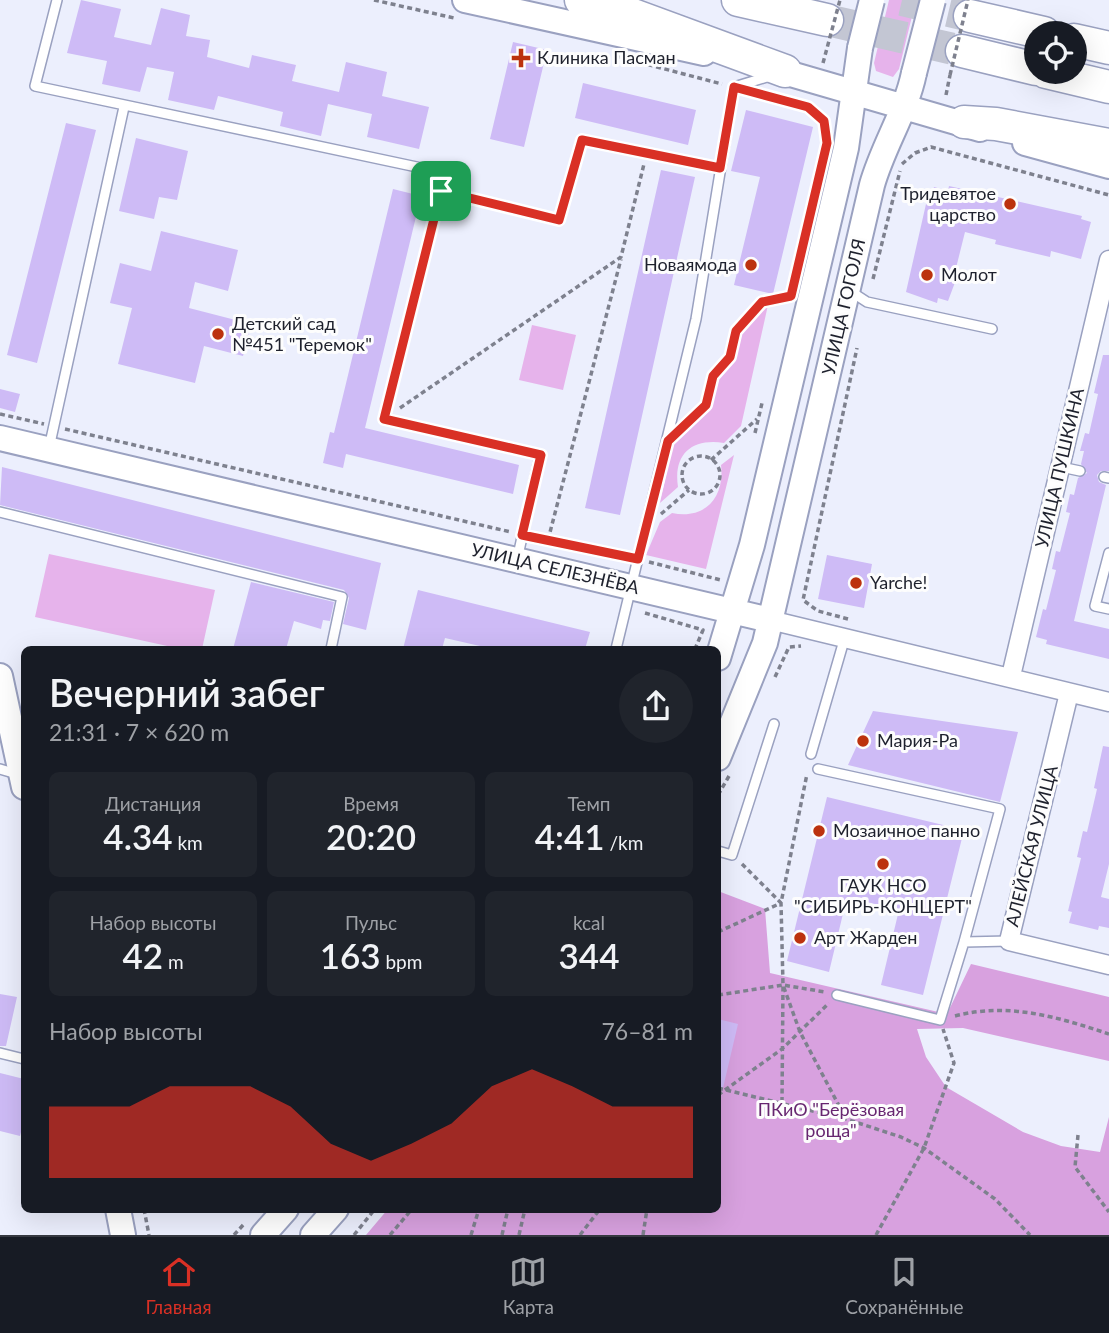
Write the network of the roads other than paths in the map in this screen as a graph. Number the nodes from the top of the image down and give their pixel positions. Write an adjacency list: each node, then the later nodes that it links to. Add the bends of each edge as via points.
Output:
1 (57, 0): 19 (lane, via 35,86)
2 (581, 0): 14 (highway)
3 (737, 0): 8 (highway)
4 (872, 0): 17 (street, УЛИЦА ГОГОЛЯ, bridge)
5 (933, 0): 18 (street, УЛИЦА ГОГОЛЯ, bridge)
6 (969, 8): 9 (highway)
7 (466, 10): 14 (street)
8 (834, 10)
9 (1024, 26)
10 (1087, 43): 11 (highway)
11 (1109, 48)
12 (956, 63): 13 (highway)
13 (1024, 68)
14 (785, 71): 17 (street); 23 (lane, via 734,87)
15 (1087, 82): 16 (highway)
16 (1109, 87)
17 (853, 90): 18 (street); 37 (street, УЛИЦА ГОГОЛЯ, via 846,148)
18 (904, 105): 20 (street); 26 (street, УЛИЦА ГОГОЛЯ, via 880,156)
19 (124, 107): 24 (lane, via 445,173); 29 (lane)
20 (950, 111): 21 (highway); 22 (street, via 992,134)
21 (1109, 145)
22 (1109, 166)
23 (720, 168): 24 (lane, via 582,140 559,220); 35 (lane, via 696,319)
24 (441, 191): 34 (lane, via 384,419 541,455)
25 (1109, 260): 30 (street, УЛИЦА ПУШКИНА)
26 (858, 296): 27 (lane); 38 (street, УЛИЦА ГОГОЛЯ)
27 (992, 329)
28 (0, 438): 29 (street, УЛИЦА СЕЛЕЗНЁВА)
29 (52, 438): 34 (street, УЛИЦА СЕЛЕЗНЁВА)
30 (1061, 467): 31 (lane); 44 (street, УЛИЦА ПУШКИНА)
31 (1080, 471)
32 (0, 512): 40 (lane, via 342,597)
33 (1109, 553): 36 (lane, via 1095,606)
34 (517, 560): 35 (street, УЛИЦА СЕЛЕЗНЁВА)
35 (629, 597): 37 (street, УЛИЦА СЕЛЕЗНЁВА); 41 (lane)
36 (1109, 609)
37 (734, 611): 38 (street, УЛИЦА СЕЛЕЗНЁВА); 42 (street, УЛИЦА ГОГОЛЯ)
38 (770, 620): 39 (street, УЛИЦА СЕЛЕЗНЁВА); 49 (street, УЛИЦА ГОГОЛЯ)
39 (842, 645): 44 (street, УЛИЦА СЕЛЕЗНЁВА); 48 (lane)
40 (332, 646)
41 (617, 646)
42 (721, 649)
43 (0, 676): 51 (street)
44 (1011, 676): 45 (street, УЛИЦА СЕЛЕЗНЁВА)
45 (1069, 693): 46 (street, УЛИЦА СЕЛЕЗНЁВА); 53 (street, АЛЕЙСКАЯ УЛИЦА)
46 (1109, 702)
47 (774, 724): 52 (lane, via 732,855)
48 (811, 754)
49 (724, 765)
50 (818, 769): 54 (lane, via 1000,809)
51 (16, 777)
52 (721, 852)
53 (1009, 941): 54 (lane); 55 (street, АЛЕЙСКАЯ УЛИЦА)
54 (964, 942): 56 (lane, via 940,1020)
55 (1109, 965)
56 (837, 995)
57 (0, 1054): 58 (lane)
58 (21, 1058)
59 (119, 1213): 62 (street)
60 (282, 1213): 63 (street)
61 (332, 1213): 64 (street)
62 (123, 1235)
63 (263, 1235)
64 (313, 1235)

